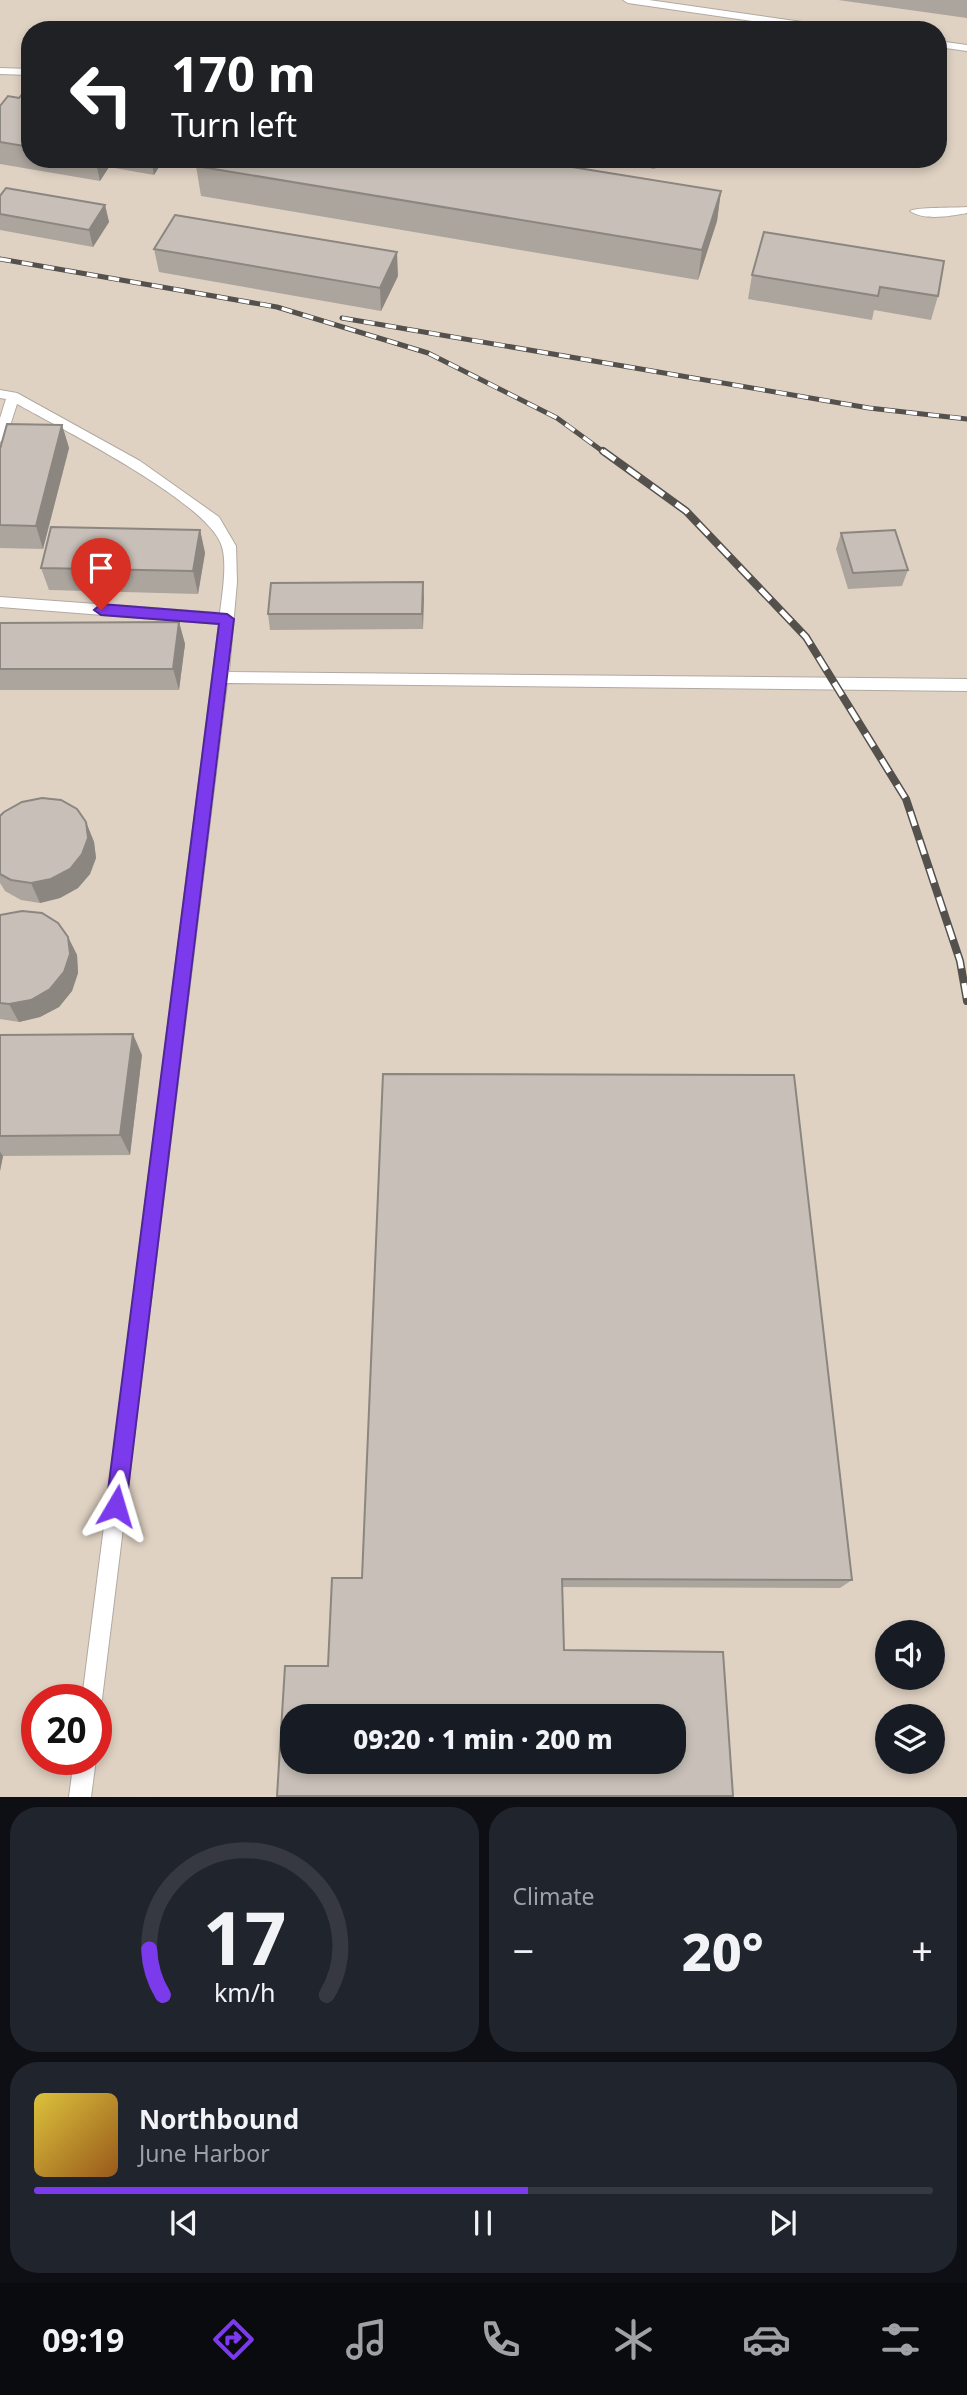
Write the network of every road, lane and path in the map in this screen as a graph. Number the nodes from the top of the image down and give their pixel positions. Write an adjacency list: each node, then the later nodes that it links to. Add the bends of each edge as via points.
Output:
1 (628, 0): 2 (lane)
2 (775, 21)
3 (947, 45): 4 (lane)
4 (967, 48)
5 (0, 71): 6 (lane)
6 (21, 72)
7 (967, 210): 8 (lane)
8 (916, 211)
9 (6, 395): 10 (lane); 12 (lane, via 135,464 214,520 229,546)
10 (0, 438)
11 (0, 602): 12 (lane)
12 (227, 619): 13 (lane)
13 (221, 677): 14 (lane); 15 (lane)
14 (967, 685)
15 (94, 1684)
16 (83, 1775): 17 (lane)
17 (80, 1797)

